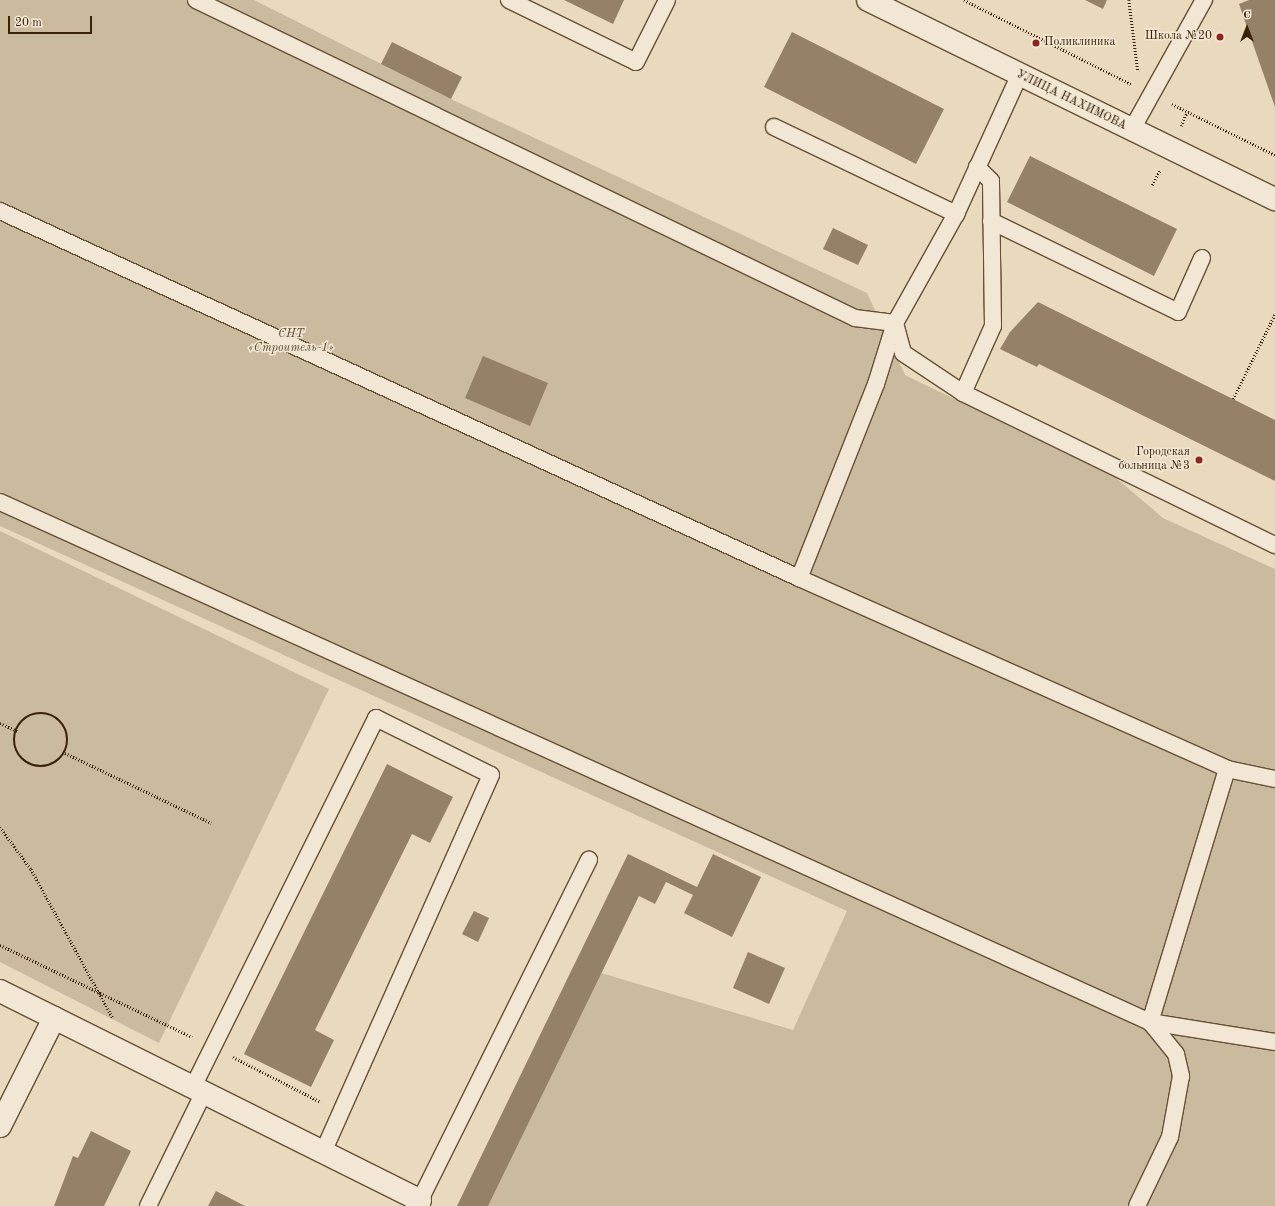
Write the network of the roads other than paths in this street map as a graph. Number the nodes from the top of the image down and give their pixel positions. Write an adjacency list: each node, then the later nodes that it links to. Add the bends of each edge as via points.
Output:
1 (196, 0): 15 (lane, via 855,318)
2 (509, 0): 3 (lane, via 636,62)
3 (667, 0)
4 (868, 0): 6 (street, УЛИЦА НАХИМОВА)
5 (1204, 0): 8 (lane, via 1146,91)
6 (1019, 76): 8 (street, УЛИЦА НАХИМОВА); 9 (lane)
7 (774, 127): 12 (lane)
8 (1131, 131): 10 (street, УЛИЦА НАХИМОВА)
9 (977, 167): 12 (lane); 13 (lane, via 991,181)
10 (1275, 199)
11 (0, 211): 19 (lane)
12 (956, 214): 15 (lane)
13 (991, 221): 14 (lane, via 1178,312); 16 (lane, via 993,326)
14 (1202, 258)
15 (895, 323): 16 (lane, via 903,353); 19 (lane, via 876,384)
16 (963, 393): 18 (lane)
17 (0, 502): 25 (lane)
18 (1275, 545)
19 (799, 578): 20 (lane)
20 (1228, 769): 21 (lane); 25 (lane)
21 (1275, 780)
22 (589, 860): 30 (lane)
23 (0, 992): 24 (street)
24 (54, 1018): 27 (street); 28 (street)
25 (1150, 1022): 26 (lane); 32 (lane, via 1176,1054 1181,1076 1170,1136)
26 (1275, 1042)
27 (198, 1090): 29 (street); 29 (lane, via 215,1048 376,718 492,775 343,1114); 31 (lane)
28 (0, 1126)
29 (324, 1150): 30 (street)
30 (419, 1203)
31 (148, 1206)
32 (1137, 1206)

